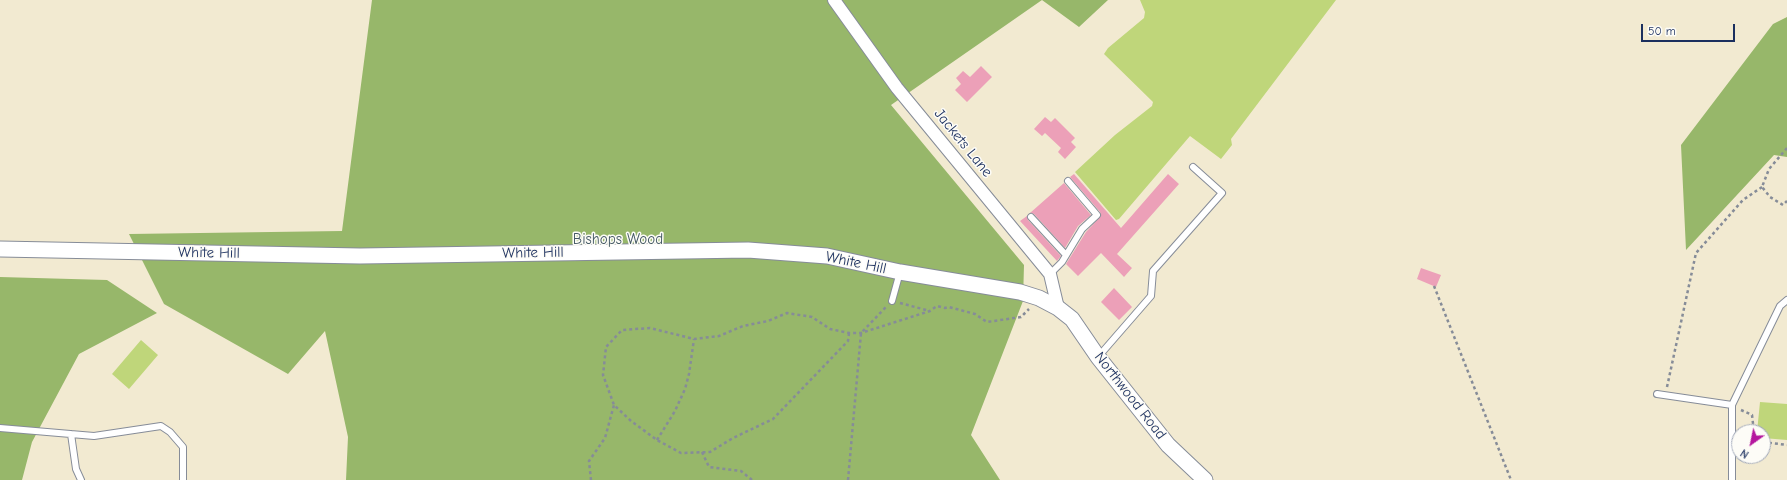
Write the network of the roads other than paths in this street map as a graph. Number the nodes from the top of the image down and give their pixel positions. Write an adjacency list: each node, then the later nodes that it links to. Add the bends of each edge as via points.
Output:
1 (834, 0): 8 (street, Jackets Lane, via 897,88)
2 (1193, 167): 12 (lane, via 1222,193 1153,271 1151,296)
3 (1068, 181): 6 (lane, via 1097,215 1082,229)
4 (1031, 217): 6 (lane)
5 (0, 249): 7 (street, White Hill, via 360,256 748,250 828,256)
6 (1066, 255): 8 (lane)
7 (900, 272): 10 (lane); 11 (street, White Hill, via 1020,292)
8 (1050, 274): 11 (street, Jackets Lane)
9 (1787, 300): 14 (lane, via 1780,306)
10 (892, 301)
11 (1058, 308): 12 (street, Northwood Road, via 1072,319)
12 (1098, 357): 19 (street, Northwood Road, via 1168,445)
13 (1657, 394): 14 (lane)
14 (1732, 405): 20 (lane)
15 (0, 428): 16 (lane)
16 (71, 434): 17 (lane, via 76,469); 18 (lane, via 94,436 161,426 183,447)
17 (81, 480)
18 (183, 480)
19 (1205, 480)
20 (1732, 480)

